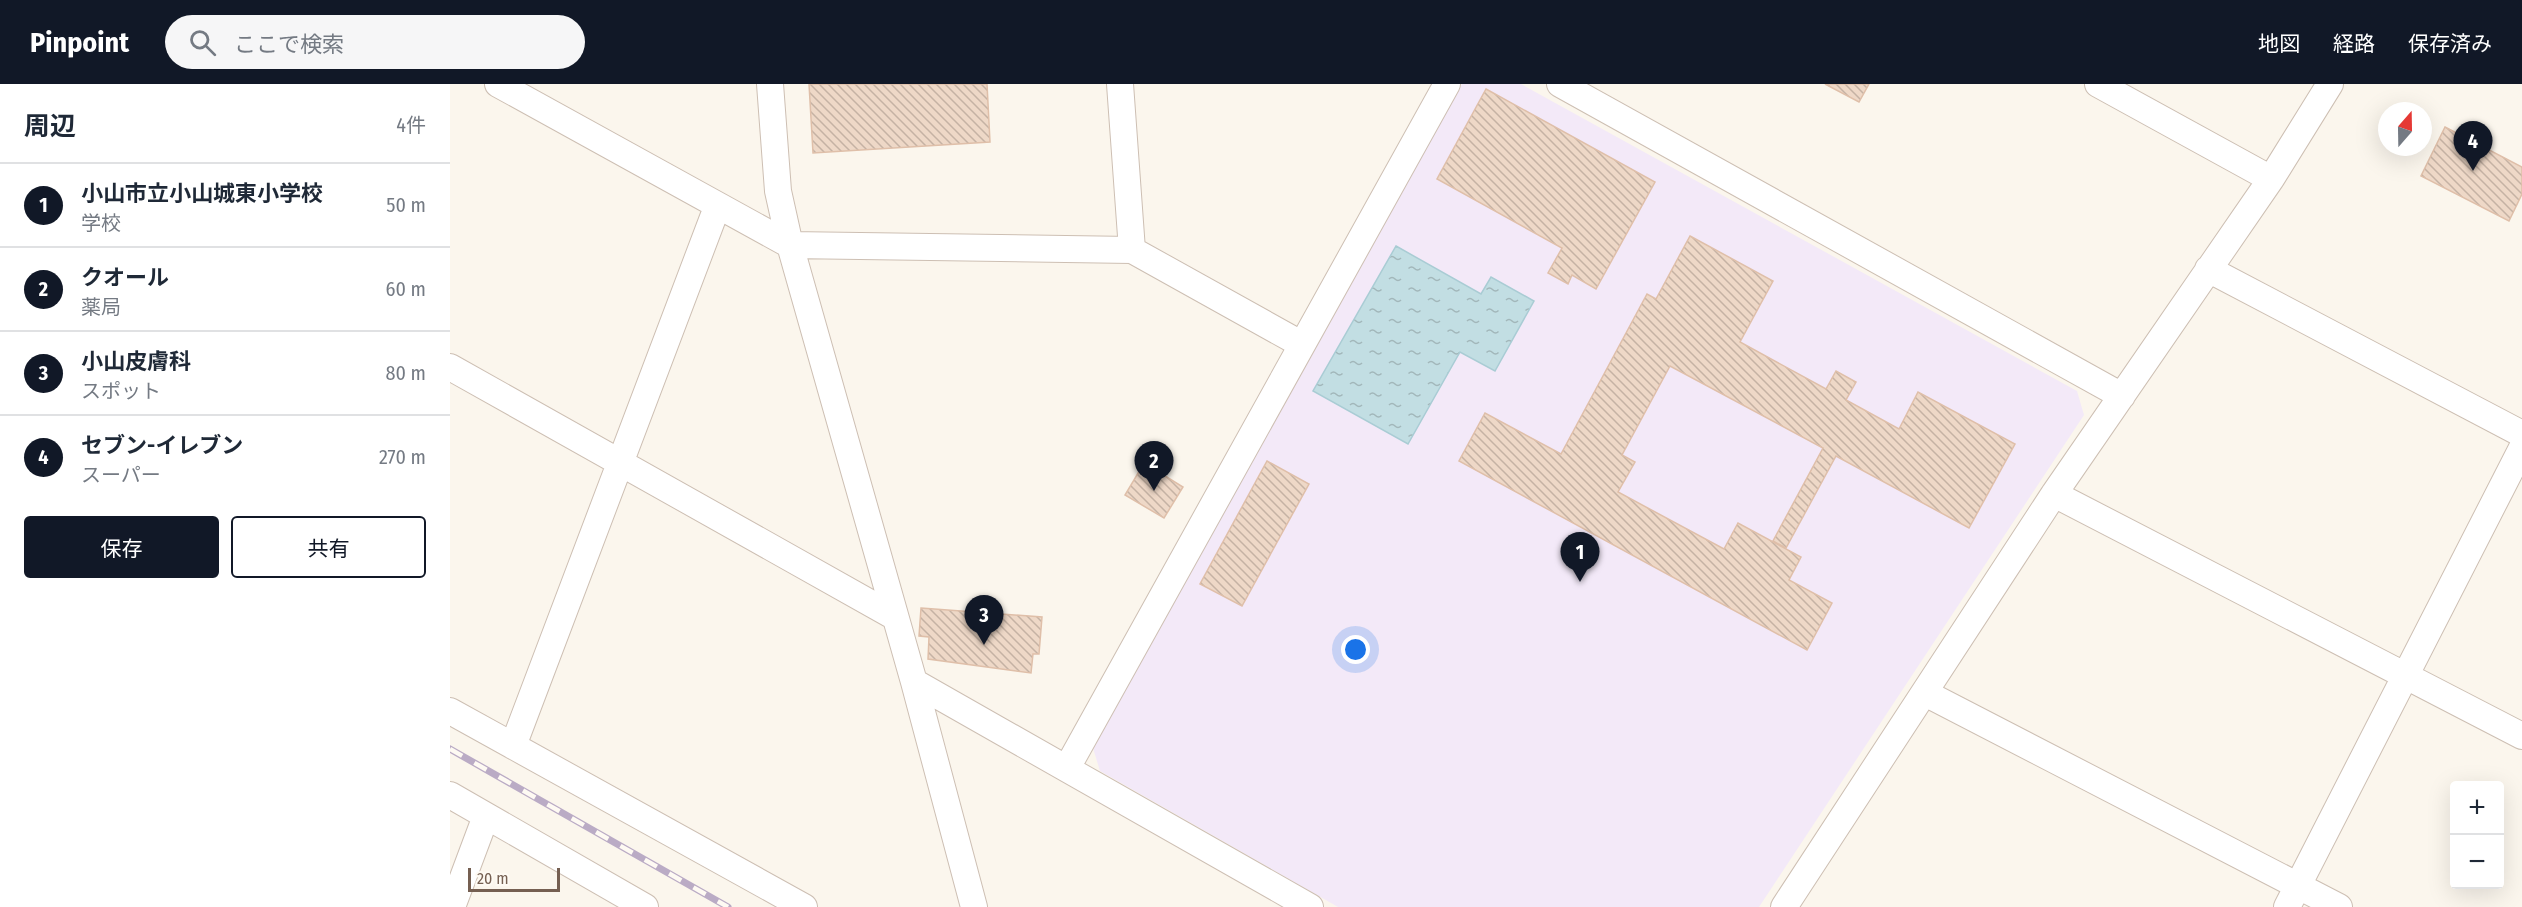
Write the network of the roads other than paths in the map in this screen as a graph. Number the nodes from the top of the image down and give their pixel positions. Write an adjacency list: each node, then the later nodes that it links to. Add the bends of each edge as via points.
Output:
1 (498, 84): 9 (street)
2 (770, 84): 10 (street, via 778,191)
3 (1120, 84): 11 (street)
4 (1447, 84): 13 (street)
5 (1560, 84): 15 (street)
6 (2098, 84): 8 (street)
7 (2330, 84): 8 (street)
8 (2271, 179): 12 (street)
9 (717, 207): 10 (street); 18 (street)
10 (790, 245): 11 (street); 20 (street)
11 (1132, 250): 13 (street)
12 (2208, 269): 15 (street); 16 (street)
13 (1301, 344): 27 (street)
14 (450, 367): 18 (street)
15 (2122, 396): 19 (street)
16 (2522, 434)
17 (2522, 448): 21 (street)
18 (619, 462): 20 (street); 26 (street)
19 (2054, 494): 21 (street); 23 (street)
20 (895, 617): 22 (street)
21 (2404, 676): 25 (street); 30 (street)
22 (914, 682): 27 (street); 35 (street)
23 (1925, 693): 30 (street); 31 (street)
24 (450, 711): 26 (street)
25 (2522, 736)
26 (513, 746): 34 (street)
27 (1067, 768): 36 (street)
28 (450, 795): 29 (street)
29 (486, 816): 32 (street); 33 (street)
30 (2293, 896): 37 (street)
31 (1794, 904)
32 (452, 907)
33 (645, 907)
34 (804, 907)
35 (974, 907)
36 (1310, 907)
37 (2339, 907)

